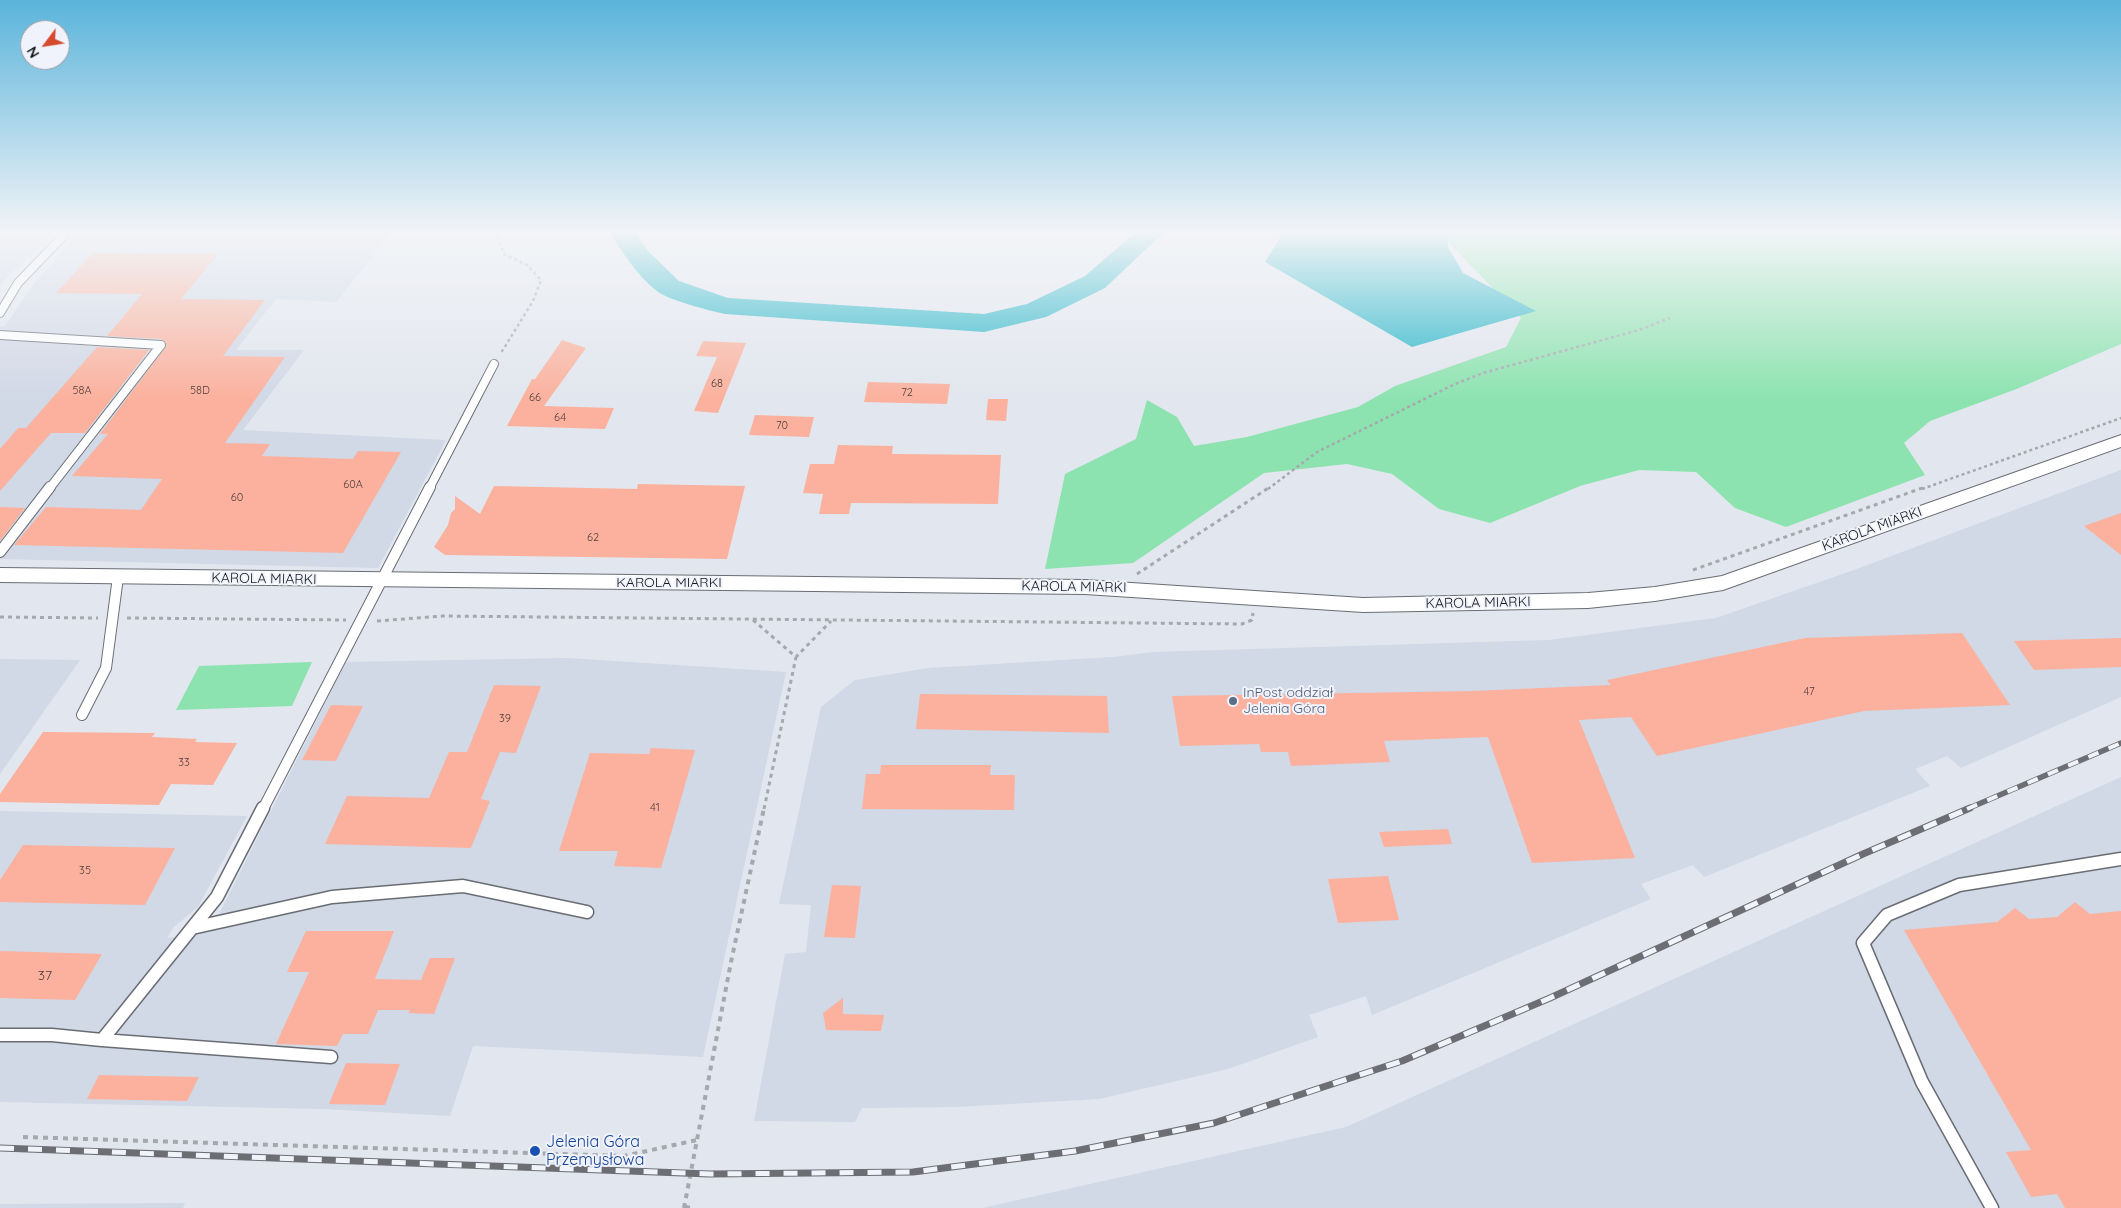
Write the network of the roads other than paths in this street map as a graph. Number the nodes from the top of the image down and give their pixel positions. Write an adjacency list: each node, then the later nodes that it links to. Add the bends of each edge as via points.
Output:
1 (15, 287): 2 (lane)
2 (0, 313)
3 (0, 335): 6 (lane, via 161,345)
4 (494, 364): 9 (lane)
5 (2121, 441): 9 (street, KAROLA MIARKI, via 1723,583 1676,593 1598,601 1335,604 1130,588)
6 (0, 552)
7 (0, 575): 8 (street, KAROLA MIARKI)
8 (118, 577): 9 (street, KAROLA MIARKI); 10 (lane, via 106,668)
9 (380, 580): 14 (lane, via 217,897)
10 (82, 715)
11 (2121, 850): 12 (lane)
12 (2114, 860): 18 (lane, via 1959,886 1887,915 1863,942 1922,1082)
13 (587, 912): 14 (lane, via 463,886 332,897)
14 (192, 928): 16 (lane)
15 (0, 1035): 16 (lane, via 52,1035)
16 (102, 1040): 17 (lane)
17 (331, 1057)
18 (1992, 1208)

